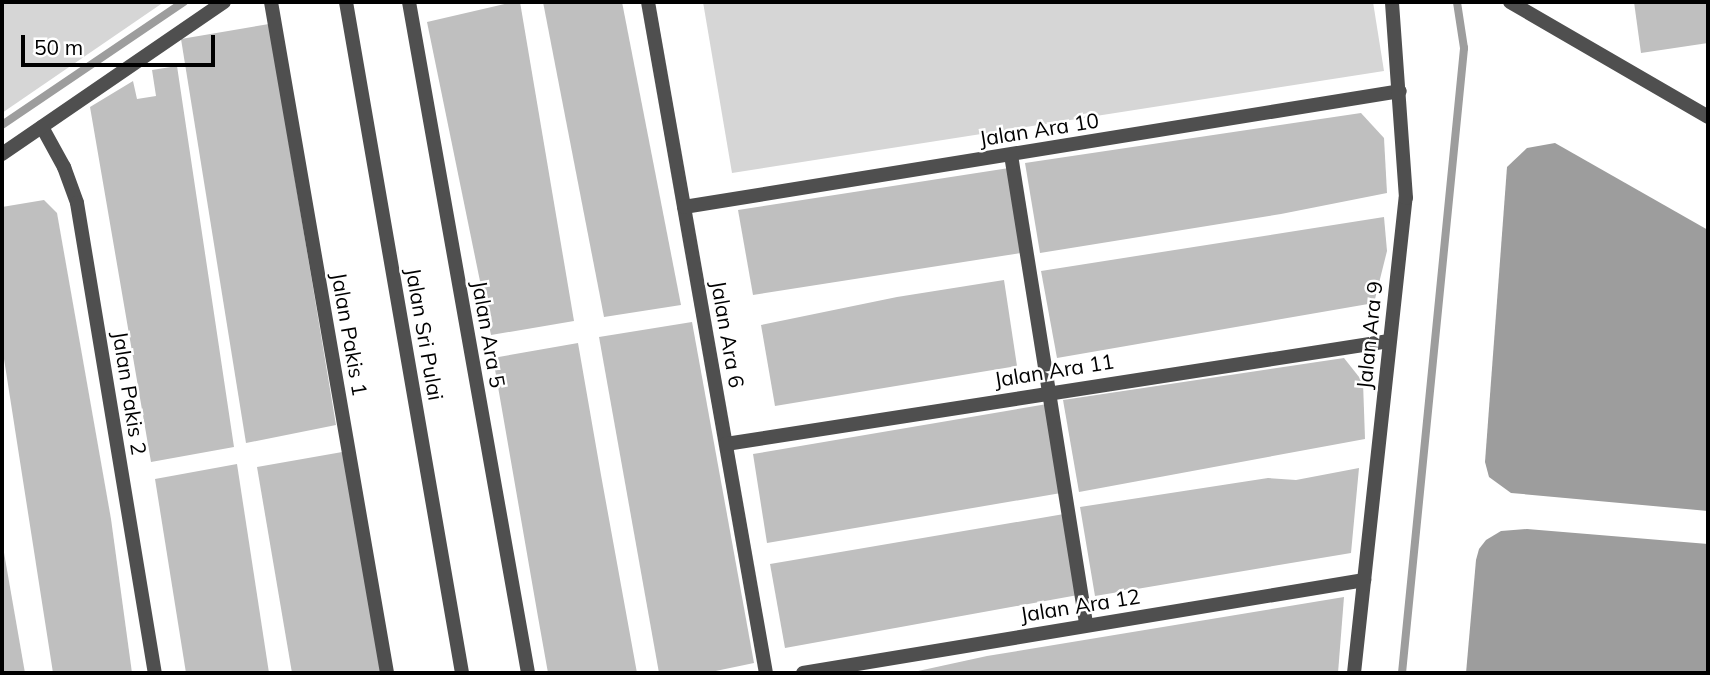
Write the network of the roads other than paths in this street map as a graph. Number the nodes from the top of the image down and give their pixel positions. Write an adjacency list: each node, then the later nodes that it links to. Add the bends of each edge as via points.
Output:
1 (224, 2): 10 (street)
2 (271, 2): 20 (street, Jalan Pakis 1)
3 (346, 2): 21 (street, Jalan Sri Pulai)
4 (409, 2): 22 (street, Jalan Ara 5)
5 (648, 2): 13 (street, Jalan Ara 6)
6 (1392, 2): 8 (street, Jalan Ara 9)
7 (1510, 2): 9 (street)
8 (1400, 91): 12 (street, Jalan Ara 10); 14 (street, Jalan Ara 9, via 1406,198)
9 (1708, 117)
10 (42, 127): 11 (street); 19 (street, Jalan Pakis 2, via 77,203)
11 (2, 154)
12 (1011, 155): 13 (street, Jalan Ara 10); 15 (street)
13 (684, 207): 16 (street, Jalan Ara 6)
14 (1390, 341): 15 (street, Jalan Ara 11); 17 (street, Jalan Ara 9)
15 (1049, 391): 16 (street, Jalan Ara 11); 18 (street)
16 (726, 444): 23 (street, Jalan Ara 6)
17 (1364, 580): 18 (street, Jalan Ara 12); 25 (street, Jalan Ara 9)
18 (1086, 625): 24 (street, Jalan Ara 12)
19 (155, 673)
20 (387, 673)
21 (462, 673)
22 (528, 673)
23 (766, 673)
24 (803, 673)
25 (1354, 673)

